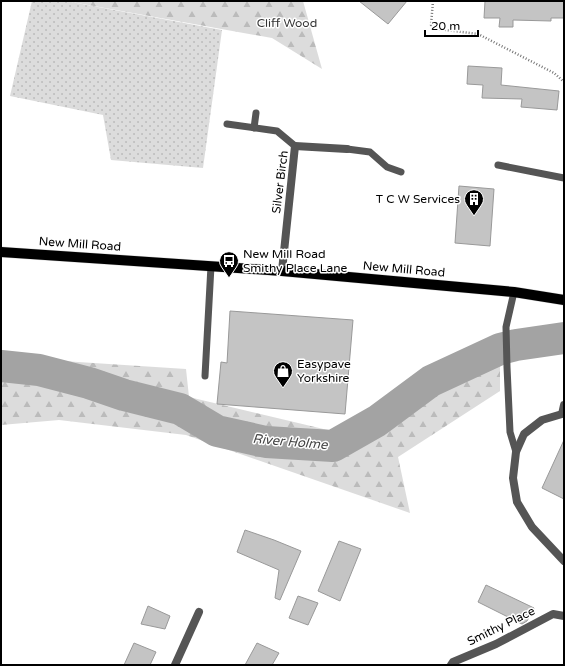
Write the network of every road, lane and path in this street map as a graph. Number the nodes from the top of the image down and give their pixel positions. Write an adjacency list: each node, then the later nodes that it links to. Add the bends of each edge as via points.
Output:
1 (433, 1): 2 (path, via 431,25 438,29 478,34 554,73)
2 (564, 82)
3 (256, 113): 5 (lane)
4 (226, 124): 5 (lane)
5 (254, 128): 6 (lane, via 277,131)
6 (295, 146): 7 (street, Silver Birch); 13 (street, Silver Birch)
7 (347, 149): 9 (lane, via 370,152 387,167)
8 (498, 165): 10 (lane)
9 (401, 172)
10 (564, 178)
11 (1, 252): 12 (main road, New Mill Road)
12 (211, 266): 13 (main road, New Mill Road); 16 (lane)
13 (282, 271): 14 (main road, New Mill Road)
14 (514, 292): 15 (main road, New Mill Road); 19 (lane, via 506,327 510,432)
15 (564, 300)
16 (204, 376)
17 (564, 405): 18 (street)
18 (563, 415): 19 (street, via 542,420 524,434)
19 (516, 452): 20 (street, via 513,478 516,502 532,527)
20 (564, 561)
21 (199, 612): 23 (street)
22 (564, 616): 24 (street, Smithy Place, via 553,614)
23 (175, 665)
24 (451, 665)

